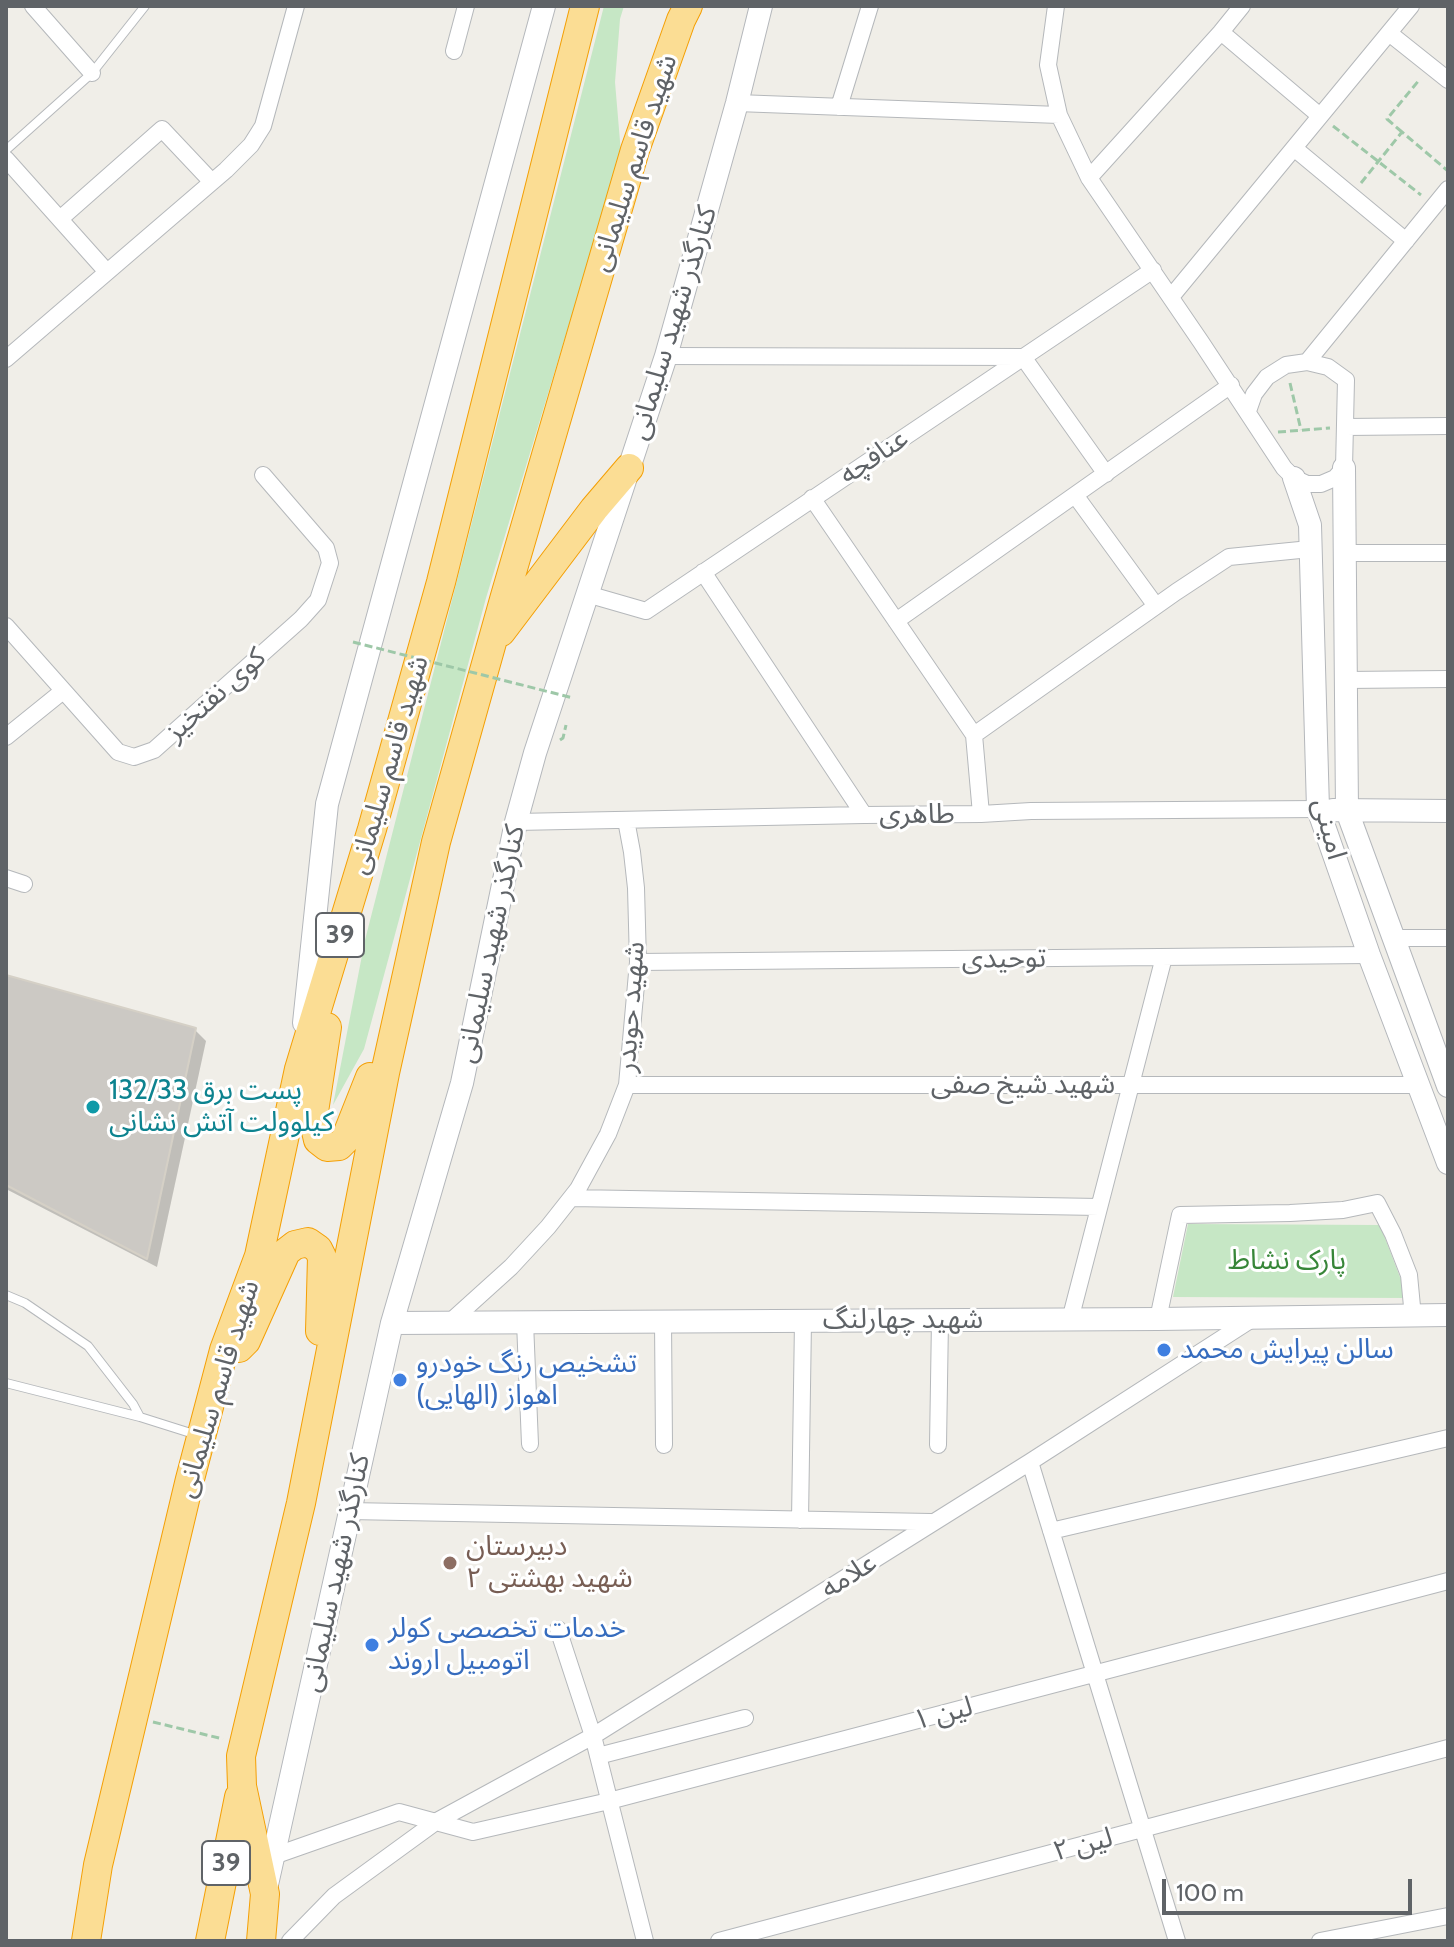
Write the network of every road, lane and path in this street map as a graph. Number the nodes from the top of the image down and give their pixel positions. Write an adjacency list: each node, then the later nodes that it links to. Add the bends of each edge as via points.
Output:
1 (33, 6): 17 (street)
2 (145, 6): 17 (lane)
3 (296, 6): 30 (street, via 263,126)
4 (466, 6): 15 (street)
5 (544, 6): 91 (street, via 327,804)
6 (585, 6): 83 (highway, شهید قاسم سلیمانی / 39, via 441,582)
7 (688, 6): 66 (highway, شهید قاسم سلیمانی / 39, via 635,150)
8 (761, 6): 19 (street, کنارگذر شهید سلیمانی)
9 (870, 6): 20 (street)
10 (1056, 6): 21 (street, via 1048,65)
11 (1242, 6): 13 (street)
12 (1411, 6): 14 (street)
13 (1221, 32): 22 (street); 29 (street)
14 (1389, 33): 16 (street); 22 (street)
15 (454, 51)
16 (1431, 67): 18 (street); 23 (path, via 1387,119)
17 (92, 73): 25 (lane)
18 (1448, 80)
19 (737, 103): 20 (street); 39 (street, کنارگذر شهید سلیمانی)
20 (839, 107): 21 (street)
21 (1059, 115): 29 (street)
22 (1320, 116): 24 (street); 27 (path)
23 (1402, 132): 27 (path); 28 (path)
24 (1294, 148): 32 (street); 38 (street)
25 (6, 150)
26 (6, 159): 34 (street)
27 (1378, 161): 32 (path); 33 (path)
28 (1448, 171)
29 (1089, 178): 36 (street)
30 (212, 182): 34 (street, via 162,129); 37 (street)
31 (1448, 189): 33 (street)
32 (1351, 195): 35 (street)
33 (1434, 206): 35 (street)
34 (60, 219): 37 (street)
35 (1406, 241): 42 (street)
36 (1153, 270): 38 (street); 40 (street, عنافچه)
37 (107, 272): 41 (street)
38 (1171, 297): 44 (street)
39 (666, 356): 40 (street); 50 (street, کنارگذر شهید سلیمانی)
40 (1023, 357): 52 (street); 56 (street, عنافچه)
41 (6, 359)
42 (1307, 362): 43 (street); 47 (street, via 1328,367 1346,380)
43 (1286, 365): 45 (street, via 1267,377); 48 (path)
44 (1231, 385): 45 (street); 52 (street)
45 (1248, 411): 49 (street)
46 (1448, 426): 47 (street)
47 (1345, 427): 48 (path); 51 (street)
48 (1301, 430): 49 (path)
49 (1262, 433): 54 (street)
50 (629, 468): 61 (street, کنارگذر شهید سلیمانی); 66 (highway)
51 (1344, 468): 54 (street, via 1321,484); 58 (street, امینی)
52 (1106, 474): 55 (street)
53 (263, 475): 70 (street, کوی نفتخیز, via 326,548 330,563 318,600 301,619 154,750 134,757 118,752)
54 (1294, 478): 57 (street, امینی, via 1310,525)
55 (1075, 495): 62 (street); 63 (street)
56 (812, 498): 60 (street, عنافچه); 63 (street)
57 (1310, 549): 62 (street, via 1229,557); 68 (street, امینی)
58 (1345, 553): 59 (street); 69 (street, امینی)
59 (1448, 553)
60 (703, 572): 61 (street, عنافچه, via 646,611); 78 (street)
61 (587, 594): 80 (street, کنارگذر شهید سلیمانی)
62 (1156, 606): 72 (street)
63 (896, 621): 72 (street)
64 (6, 626): 70 (street, کوی نفتخیز)
65 (353, 642): 71 (path, bridge)
66 (491, 646): 89 (highway, شهید قاسم سلیمانی / 39, via 436,842)
67 (1448, 679): 69 (street)
68 (1314, 680): 69 (street); 74 (street, امینی)
69 (1346, 680): 75 (street, امینی)
70 (63, 691): 73 (street)
71 (573, 698)
72 (974, 735): 77 (street)
73 (6, 737)
74 (1318, 809): 75 (street); 77 (street, طاهری); 86 (street, امینی)
75 (1347, 811): 76 (street); 84 (street, امینی)
76 (1448, 811)
77 (981, 814): 78 (street, طاهری)
78 (864, 815): 79 (street, طاهری)
79 (626, 820): 80 (street, طاهری); 88 (street, شهید حویدر, via 636,888)
80 (516, 822): 110 (street, کنارگذر شهید سلیمانی, via 462,1083)
81 (6, 878): 82 (street)
82 (24, 884)
83 (340, 935): 89 (highway, via 313,1118 318,1140 327,1147 345,1140); 91 (highway, شهید قاسم سلیمانی / 39)
84 (1392, 938): 85 (street); 90 (street, امینی)
85 (1448, 938)
86 (1369, 955): 87 (street, توحیدی); 94 (street, امینی)
87 (1164, 957): 88 (street, توحیدی); 93 (street)
88 (638, 962): 92 (street, شهید حویدر)
89 (405, 983): 120 (highway, شهید قاسم سلیمانی / 39)
90 (1442, 1057): 95 (street, امینی)
91 (299, 1069): 112 (highway, شهید قاسم سلیمانی / 39, via 259,1256)
92 (627, 1085): 93 (street, شهید شیخ صفی); 97 (street, شهید حویدر, via 608,1134)
93 (1131, 1085): 94 (street, شهید شیخ صفی); 98 (street)
94 (1418, 1085): 96 (street, امینی)
95 (1448, 1086)
96 (1448, 1163)
97 (571, 1198): 98 (street); 111 (street, شهید حویدر, via 511,1267)
98 (1099, 1207): 105 (street)
99 (6, 1295): 114 (lane, via 88,1346)
100 (1448, 1315): 101 (street)
101 (1413, 1317): 102 (street, شهید چهارلنگ); 103 (street, via 1409,1275 1377,1203 1316,1212 1180,1215); 108 (street)
102 (1253, 1318): 103 (street, شهید چهارلنگ); 121 (street, علامه)
103 (1158, 1319): 105 (street, شهید چهارلنگ)
104 (940, 1320): 105 (street, شهید چهارلنگ); 107 (street, شهید چهارلنگ); 119 (street)
105 (1070, 1320)
106 (663, 1321): 107 (street, شهید چهارلنگ); 109 (street, شهید چهارلنگ); 118 (street)
107 (803, 1321): 123 (street)
108 (1448, 1321)
109 (525, 1322): 111 (street, شهید چهارلنگ); 117 (street)
110 (392, 1323): 111 (street, شهید چهارلنگ); 122 (street, کنارگذر شهید سلیمانی)
111 (449, 1323)
112 (218, 1374): 115 (highway, شهید قاسم سلیمانی / 39); 120 (highway, via 246,1341 286,1252 308,1242 318,1249 322,1315)
113 (6, 1383): 114 (lane)
114 (140, 1417): 115 (lane)
115 (201, 1436): 129 (highway, شهید قاسم سلیمانی / 39)
116 (1448, 1438): 125 (street)
117 (530, 1444)
118 (664, 1445)
119 (938, 1445)
120 (311, 1447): 132 (highway, شهید قاسم سلیمانی / 39)
121 (1030, 1462): 124 (street, علامه); 125 (street)
122 (349, 1511): 123 (street); 139 (street, کنارگذر شهید سلیمانی)
123 (800, 1520): 124 (street)
124 (933, 1523): 131 (street, علامه)
125 (1051, 1531): 128 (street)
126 (1448, 1581): 128 (street, لین ۱)
127 (558, 1629): 131 (street)
128 (1095, 1675): 136 (street, لین ۱); 138 (street)
129 (134, 1717): 132 (path); 141 (highway, شهید قاسم سلیمانی / 39, via 98,1865)
130 (745, 1718): 134 (street)
131 (593, 1736): 134 (street); 137 (street, علامه)
132 (244, 1744): 135 (highway, شهید قاسم سلیمانی / 39)
133 (1448, 1748): 138 (street, لین ۲)
134 (598, 1756): 136 (street)
135 (242, 1786): 139 (highway, شهید قاسم سلیمانی / 39); 142 (highway, 39)
136 (609, 1801): 137 (street, لین ۱, via 473,1832); 145 (street)
137 (437, 1821): 139 (street, via 399,1812); 144 (street, علامه, via 334,1896)
138 (1143, 1829): 146 (street, لین ۲); 147 (street)
139 (266, 1859): 143 (highway, 39)
140 (1448, 1916): 148 (street)
141 (86, 1941)
142 (210, 1941)
143 (261, 1941)
144 (290, 1941)
145 (645, 1941)
146 (719, 1941)
147 (1177, 1941)
148 (1320, 1941)

